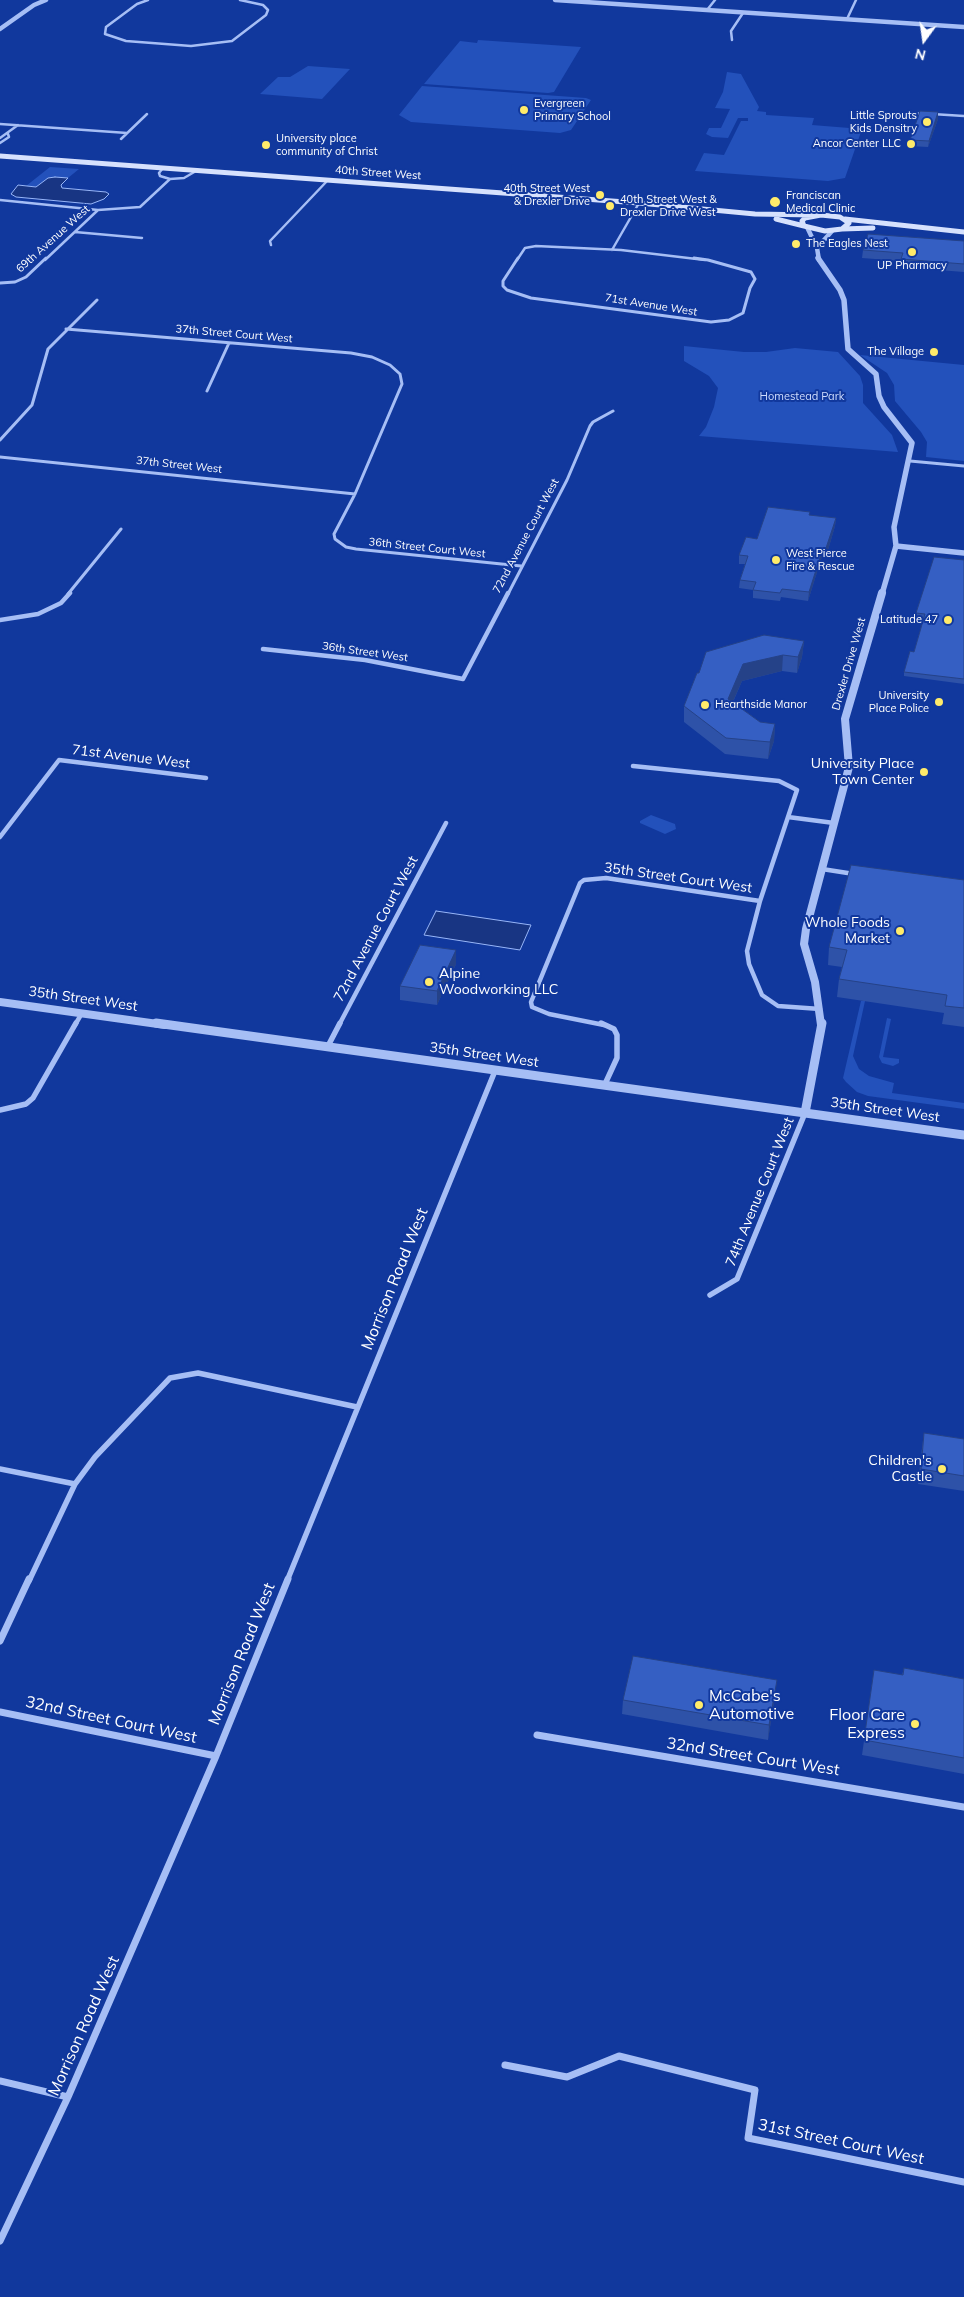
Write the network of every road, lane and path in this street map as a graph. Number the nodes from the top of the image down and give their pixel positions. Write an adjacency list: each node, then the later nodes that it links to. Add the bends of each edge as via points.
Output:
1 (36, 0): 9 (street, via 32,3)
2 (46, 0): 9 (street)
3 (148, 0): 4 (street, via 106,26 104,32 116,39 159,44 202,46 237,39 268,10 263,5)
4 (240, 0)
5 (555, 0): 8 (street)
6 (714, 0): 10 (street)
7 (856, 0): 12 (street)
8 (575, 1): 10 (street)
9 (34, 5): 14 (street)
10 (708, 10): 11 (street)
11 (743, 12): 12 (street); 15 (street, via 731,31)
12 (847, 19): 13 (street)
13 (964, 27)
14 (0, 29)
15 (732, 40)
16 (910, 112): 18 (street)
17 (147, 114): 21 (street)
18 (964, 116)
19 (0, 124): 20 (street)
20 (18, 125): 21 (street); 22 (street)
21 (127, 133): 24 (street)
22 (8, 134): 23 (street); 25 (street, via 9,137)
23 (0, 138)
24 (121, 139)
25 (0, 143)
26 (0, 156): 27 (main road, 40th Street West)
27 (163, 168): 28 (main road, 40th Street West); 29 (street, via 160,176)
28 (196, 171): 29 (street, via 188,177); 30 (main road, 40th Street West)
29 (170, 179): 33 (street, via 140,207)
30 (328, 180): 32 (main road, 40th Street West); 44 (street, via 270,242)
31 (0, 200): 33 (street, 69th Avenue West)
32 (639, 203): 34 (main road, 40th Street West); 46 (street)
33 (98, 210): 41 (street, 69th Avenue West)
34 (755, 214): 35 (main road, 40th Street West); 37 (main road, 40th Street West)
35 (814, 215): 36 (main road, 40th Street West); 37 (main road, via 802,221)
36 (844, 219): 38 (main road); 39 (main road, via 848,225)
37 (806, 226): 40 (main road, 40th Street West); 45 (street, Drexler Drive West)
38 (904, 227): 39 (main road); 42 (main road)
39 (842, 229): 40 (main road)
40 (832, 231): 45 (street)
41 (75, 232): 43 (street); 47 (street, 69th Avenue West, via 26,277)
42 (964, 232)
43 (142, 238)
44 (271, 245)
45 (817, 248): 55 (street, Drexler Drive West, via 822,268 844,300 848,349 876,374 884,407 912,443)
46 (612, 250): 46 (street, 71st Avenue West, via 528,246 503,281 503,286 531,298 711,322 729,320 743,313 755,278 744,268 708,260)
47 (0, 283)
48 (97, 300): 49 (street)
49 (66, 329): 50 (street, 37th Street Court West); 53 (street, via 48,349 32,405)
50 (229, 343): 51 (street); 57 (street, 37th Street Court West, via 362,355 397,370 402,384)
51 (207, 391)
52 (613, 411): 61 (street, 72nd Avenue Court West, via 590,426 567,480)
53 (0, 440)
54 (0, 458): 57 (street, 37th Street West)
55 (910, 461): 56 (street); 59 (street, Drexler Drive West, via 894,527)
56 (964, 466)
57 (355, 494): 61 (street, 36th Street Court West, via 334,534 335,540 346,547)
58 (121, 529): 62 (street, via 61,603 38,614)
59 (896, 546): 60 (street); 69 (street, Drexler Drive West, via 845,719 849,767)
60 (964, 553)
61 (521, 566): 64 (street, 72nd Avenue Court West)
62 (0, 620)
63 (263, 649): 64 (street, 36th Street West, via 365,660)
64 (463, 679)
65 (633, 766): 67 (street, via 788,783 797,790)
66 (206, 778): 70 (street, 71st Avenue West, via 59,760)
67 (788, 817): 69 (street); 73 (street)
68 (446, 823): 77 (street, 72nd Avenue Court West)
69 (834, 823): 71 (street, Drexler Drive West)
70 (0, 837)
71 (822, 869): 72 (street); 75 (street, Drexler Drive West, via 804,944)
72 (858, 874)
73 (760, 901): 75 (street, via 747,952 762,995 778,1006); 79 (street, 35th Street Court West, via 632,882 584,880 577,889 531,1002 532,1007 544,1012 598,1022 614,1029 617,1035 616,1058)
74 (0, 1002): 76 (street, 35th Street West)
75 (821, 1009): 81 (street, Drexler Drive West, via 820,1041)
76 (82, 1013): 77 (street, 35th Street West); 80 (street, via 33,1098 26,1104)
77 (328, 1046): 78 (street, 35th Street West)
78 (495, 1071): 79 (street, 35th Street West); 84 (street, Morrison Road West)
79 (605, 1084): 81 (street, 35th Street West)
80 (0, 1110)
81 (805, 1113): 82 (street, 35th Street West); 83 (street, 74th Avenue Court West, via 737,1279)
82 (964, 1134)
83 (710, 1295)
84 (357, 1407): 86 (street, via 198,1372 183,1374 170,1378 158,1388 95,1457); 90 (street, Morrison Road West)
85 (0, 1469): 86 (street)
86 (75, 1484): 87 (street)
87 (0, 1641)
88 (0, 1712): 90 (street, 32nd Street Court West)
89 (538, 1735): 91 (street, 32nd Street Court West)
90 (216, 1756): 94 (street, Morrison Road West)
91 (964, 1807)
92 (505, 2065): 95 (street, 31st Street Court West, via 567,2077 619,2056 755,2090 748,2138)
93 (0, 2081): 94 (street)
94 (68, 2098): 96 (street, Morrison Road West)
95 (964, 2182)
96 (0, 2241)

